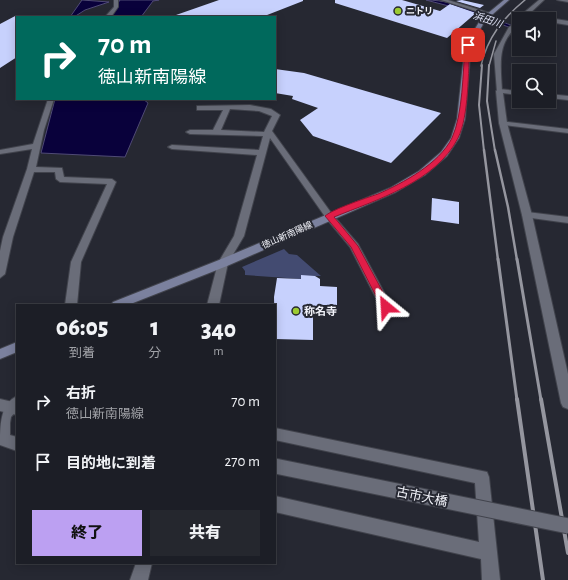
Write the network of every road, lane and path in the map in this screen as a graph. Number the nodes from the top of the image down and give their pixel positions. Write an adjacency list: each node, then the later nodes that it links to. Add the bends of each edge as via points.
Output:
1 (116, 0): 8 (street, via 116,6)
2 (443, 0): 9 (street)
3 (507, 0): 9 (main road, 徳山新南陽線)
4 (542, 0): 7 (street)
5 (559, 0): 6 (street)
6 (568, 1)
7 (528, 12)
8 (109, 16)
9 (488, 16): 31 (main road, 徳山新南陽線, via 475,31 468,45 461,119 455,138 444,154 422,174 393,190)
10 (556, 21): 11 (street)
11 (568, 23)
12 (512, 29): 13 (street, via 497,54)
13 (499, 91): 14 (street); 20 (street)
14 (512, 92)
15 (556, 97): 16 (street)
16 (568, 98)
17 (51, 100): 25 (street)
18 (228, 107): 19 (street); 23 (street); 24 (street, via 269,110 276,115)
19 (200, 108)
20 (503, 123): 21 (street); 30 (street)
21 (568, 131)
22 (190, 132): 23 (street)
23 (216, 132): 24 (street)
24 (268, 132): 28 (street); 31 (street)
25 (36, 146): 27 (street); 29 (street)
26 (172, 147): 28 (street)
27 (0, 152)
28 (263, 153): 33 (street, via 239,236)
29 (31, 169): 34 (street, via 8,237); 35 (street, via 59,170 60,179 112,182 76,262)
30 (527, 215): 32 (street); 41 (street)
31 (329, 216): 33 (main road, 徳山新南陽線); 38 (street, via 354,246)
32 (568, 220)
33 (223, 263): 36 (main road, 徳山新南陽線); 37 (street)
34 (0, 274)
35 (71, 304)
36 (120, 304)
37 (213, 304)
38 (386, 307)
39 (16, 347): 40 (main road)
40 (0, 354)
41 (566, 378): 42 (street)
42 (568, 403)
43 (11, 406): 45 (street, via 1,424)
44 (276, 434): 49 (street, via 482,477)
45 (7, 443)
46 (276, 466): 48 (street, 古市大橋, bridge)
47 (276, 504): 49 (street)
48 (568, 526)
49 (488, 552): 52 (street)
50 (144, 564): 51 (street)
51 (140, 580)
52 (491, 580)

